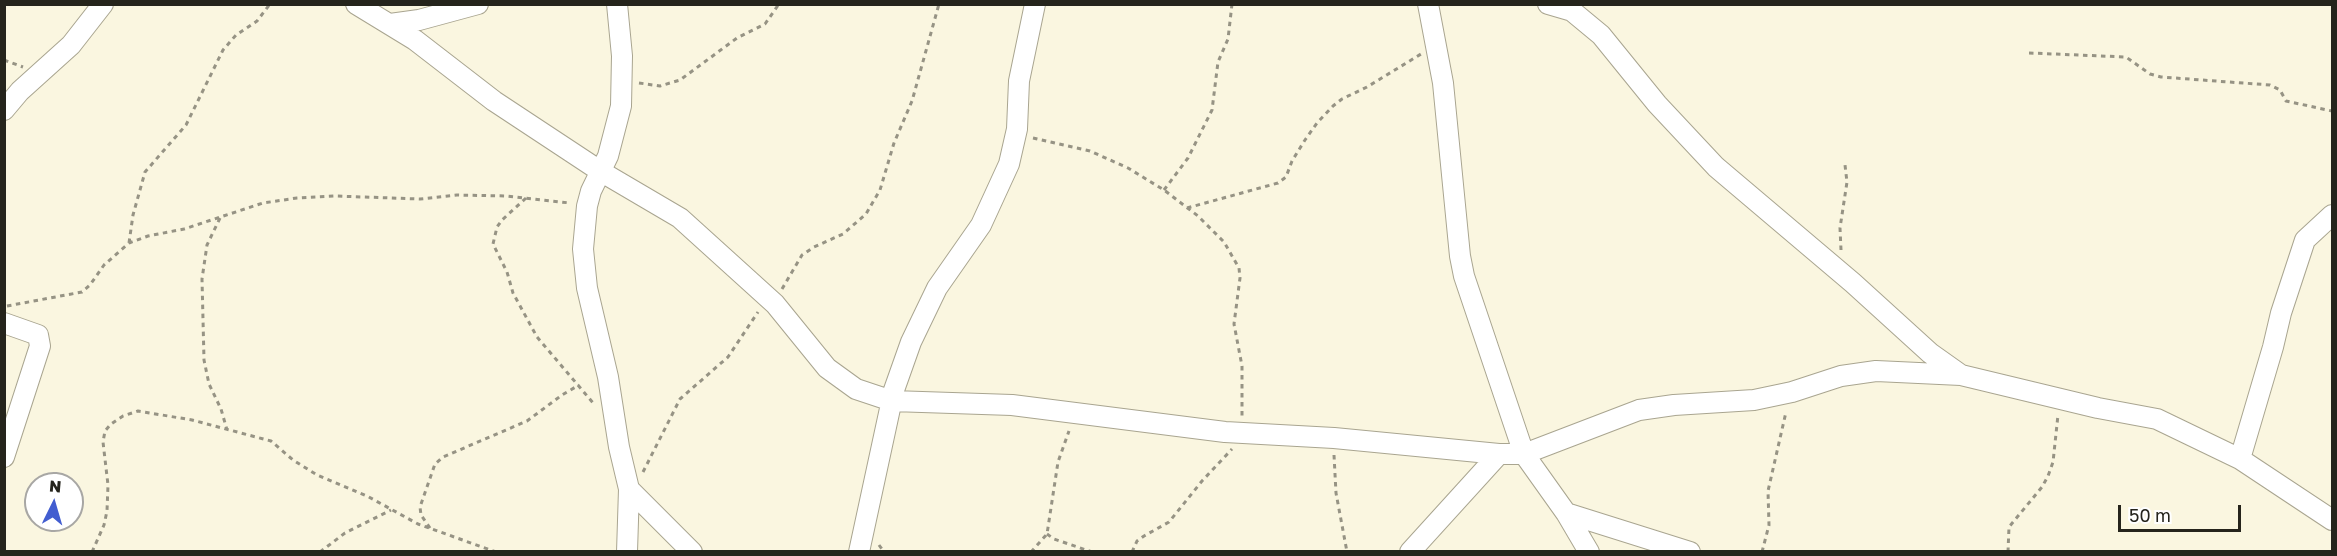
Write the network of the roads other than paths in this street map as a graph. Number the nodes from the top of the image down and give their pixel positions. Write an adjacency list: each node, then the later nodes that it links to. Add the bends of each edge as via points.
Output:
1 (103, 4): 9 (street, via 71,45)
2 (356, 4): 8 (street)
3 (478, 4): 8 (street)
4 (617, 4): 10 (street, via 623,79 616,129)
5 (1035, 4): 14 (street, via 1019,81 1016,134 1009,164 981,225 938,288 911,342)
6 (1428, 4): 16 (street, via 1443,82 1464,276)
7 (1548, 4): 13 (street, via 1572,11 1601,35 1657,104 1716,167 1930,353)
8 (390, 24): 10 (street, via 494,101)
9 (4, 110)
10 (600, 171): 14 (street, via 680,218 771,301 832,373 856,389); 19 (street, via 587,206 587,288 602,343)
11 (2332, 215): 18 (street, via 2305,240)
12 (4, 323): 17 (street, via 38,335 40,346)
13 (1961, 375): 16 (street, via 1876,371 1841,376 1754,400 1639,410); 18 (street, via 2148,416)
14 (892, 401): 15 (street, via 1012,405 1241,433); 24 (street)
15 (1499, 454): 16 (street); 25 (street)
16 (1524, 454): 20 (street)
17 (4, 457)
18 (2240, 459): 21 (street)
19 (629, 489): 22 (street); 23 (street)
20 (1566, 513): 26 (street); 27 (street)
21 (2332, 520)
22 (627, 552)
23 (692, 552)
24 (859, 552)
25 (1410, 552)
26 (1589, 552)
27 (1690, 552)

